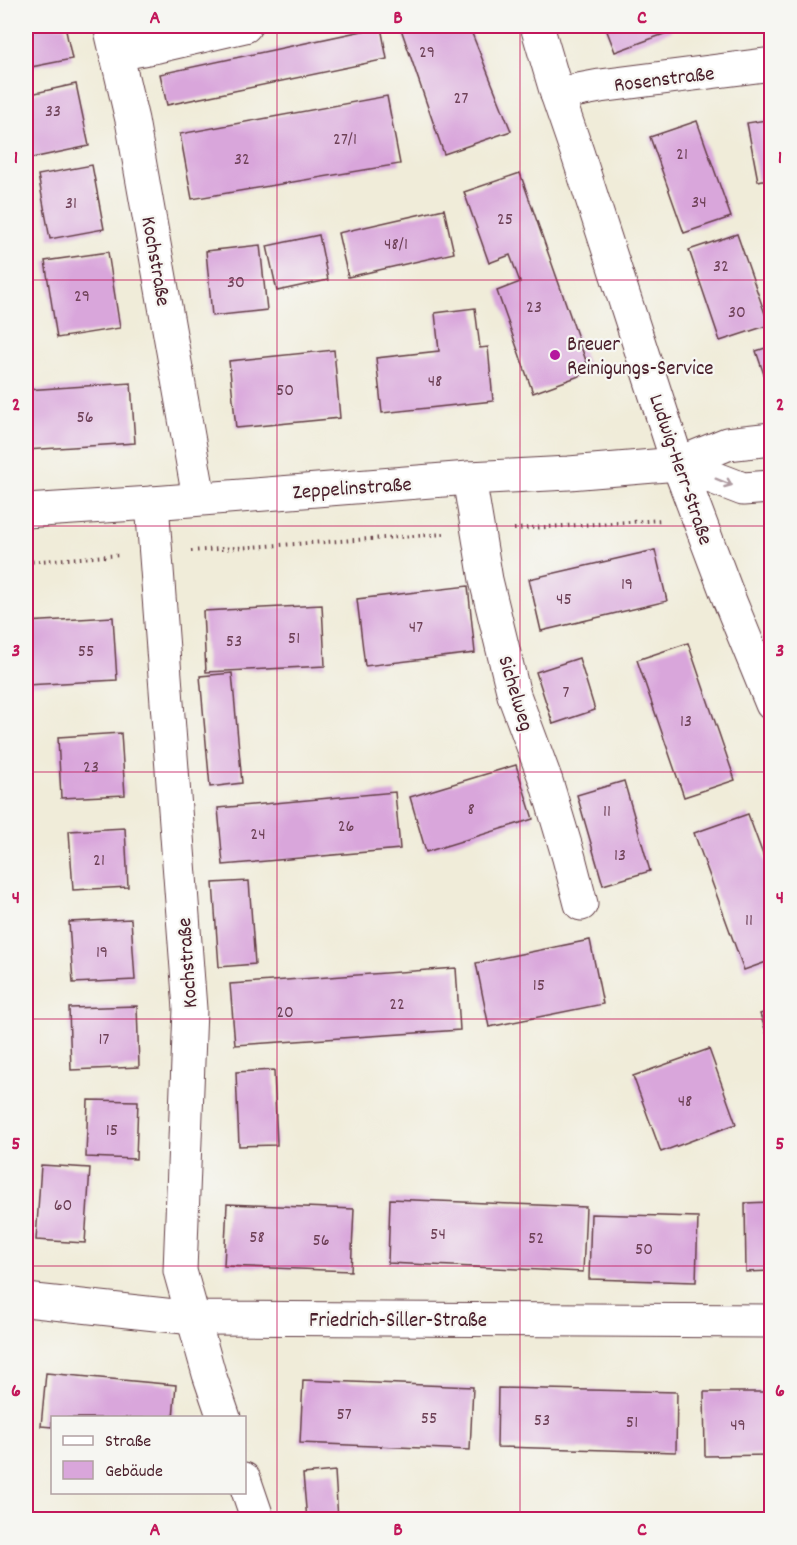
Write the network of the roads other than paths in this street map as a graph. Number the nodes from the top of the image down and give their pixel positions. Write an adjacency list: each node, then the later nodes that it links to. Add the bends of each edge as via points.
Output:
1 (245, 26): 3 (street, via 158,46)
2 (537, 26): 5 (street, Ludwig-Herr-Straße)
3 (113, 40): 10 (street, Kochstraße, via 132,120)
4 (771, 64): 5 (street, Rosenstraße)
5 (557, 94): 7 (street, Ludwig-Herr-Straße)
6 (771, 439): 7 (street, Zeppelinstraße, via 727,444)
7 (678, 464): 8 (street, Zeppelinstraße); 9 (street, Zeppelinstraße, one-way to 9, via 743,489); 13 (street, Ludwig-Herr-Straße)
8 (469, 478): 10 (street, Zeppelinstraße); 14 (street, Sichelweg, via 486,580 514,695 546,781)
9 (771, 487)
10 (199, 498): 11 (street, Zeppelinstraße)
11 (152, 503): 12 (street, Zeppelinstraße); 16 (street, Kochstraße, via 190,1009 180,1271)
12 (26, 511)
13 (771, 704)
14 (580, 904)
15 (26, 1300): 16 (street, Friedrich-Siller-Straße)
16 (193, 1318): 17 (street, Friedrich-Siller-Straße); 18 (street, Kochstraße)
17 (771, 1321)
18 (223, 1416)
19 (246, 1485): 20 (street)
20 (258, 1520)

